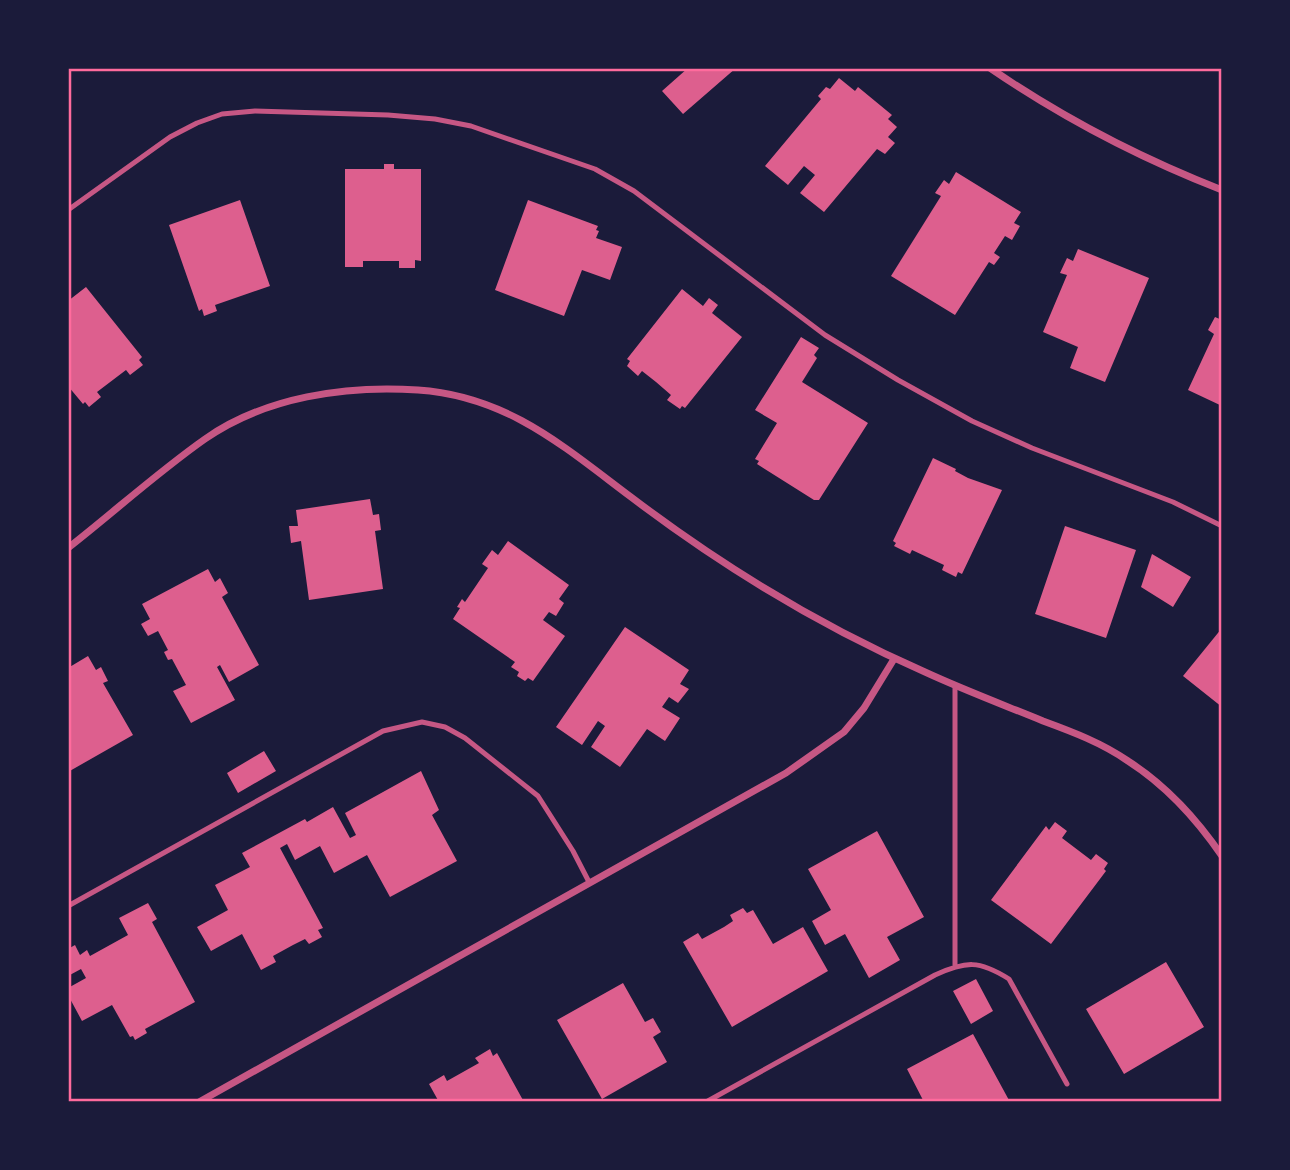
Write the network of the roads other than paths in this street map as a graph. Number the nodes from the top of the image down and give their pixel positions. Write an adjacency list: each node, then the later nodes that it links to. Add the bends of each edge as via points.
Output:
1 (990, 68): 2 (street, via 1105,138)
2 (1222, 190)
3 (68, 210): 4 (lane, via 170,137 222,114 388,115 471,126 594,169 635,191 825,335 972,421)
4 (1222, 526)
5 (68, 548): 6 (street, via 207,438 244,418 284,402 327,393 421,390 468,399 548,433 736,571)
6 (894, 659): 7 (street); 9 (street, via 864,708 844,732 819,751)
7 (954, 686): 8 (street, via 1099,743 1128,760 1186,808); 11 (lane)
8 (1222, 856)
9 (589, 883): 10 (lane, via 538,796 465,737 422,722 383,731); 13 (street)
10 (68, 906)
11 (955, 965): 12 (lane, via 973,963 1009,979); 14 (lane)
12 (1067, 1084)
13 (199, 1102)
14 (706, 1102)

